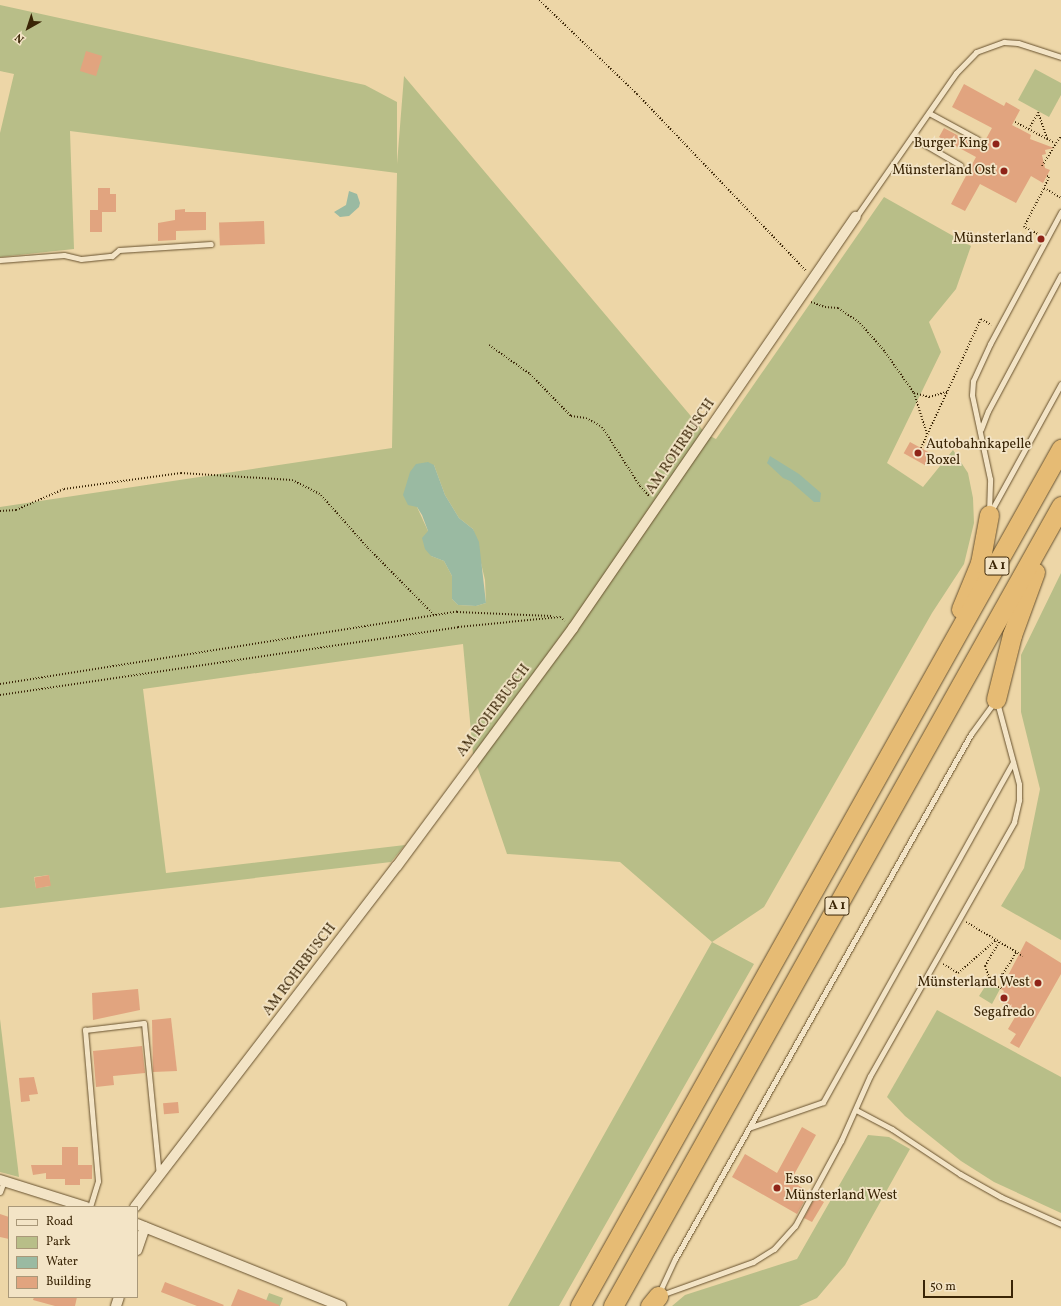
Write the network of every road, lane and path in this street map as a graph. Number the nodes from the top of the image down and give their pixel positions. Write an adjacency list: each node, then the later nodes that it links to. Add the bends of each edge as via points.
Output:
1 (539, 0): 22 (path, via 637,94)
2 (1061, 57): 3 (lane, via 1018,43 1004,42 988,46 965,60)
3 (929, 113): 7 (lane); 8 (lane)
4 (1015, 122): 5 (path)
5 (1029, 129): 9 (path); 9 (path, via 1038,112)
6 (1061, 136): 10 (path)
7 (912, 137): 11 (lane); 17 (lane)
8 (977, 139)
9 (1048, 139): 10 (path)
10 (1055, 143): 12 (path)
11 (960, 165)
12 (1042, 166)
13 (1047, 176): 14 (path, via 1049,177)
14 (1044, 188): 15 (path); 18 (path, via 1024,226)
15 (1061, 198)
16 (1061, 212): 18 (lane)
17 (856, 217): 22 (street, AM ROHRBUSCH)
18 (1047, 239): 24 (lane)
19 (211, 244): 20 (lane, via 120,250 112,256 81,259 64,255)
20 (0, 260)
21 (1061, 275): 29 (lane, via 988,411)
22 (814, 278): 23 (street, AM ROHRBUSCH)
23 (801, 297): 28 (path, via 825,308 838,308 860,323 885,352); 33 (street, AM ROHRBUSCH)
24 (998, 328): 27 (path, via 980,319); 29 (lane, via 973,381 972,396)
25 (489, 345): 33 (path, via 530,374 571,416 586,418 602,427 640,486)
26 (1061, 384): 36 (lane)
27 (947, 392): 28 (path, via 929,397); 30 (path)
28 (914, 393): 30 (path)
29 (981, 429): 36 (lane, via 990,479)
30 (927, 434): 31 (path)
31 (921, 448)
32 (1061, 449): 40 (highway, A 1)
33 (658, 505): 39 (street, AM ROHRBUSCH)
34 (1061, 506): 43 (highway, via 1019,614); 67 (highway, A 1)
35 (0, 511): 37 (path, via 16,510 64,489 181,473 292,480 321,495 368,548)
36 (989, 515): 40 (highway, via 980,563)
37 (435, 616): 38 (path, via 457,612); 41 (path)
38 (560, 617): 39 (path); 42 (path, via 458,627)
39 (573, 628): 55 (street, AM ROHRBUSCH, via 401,860)
40 (932, 682): 66 (highway, A 1)
41 (0, 684)
42 (0, 695)
43 (996, 699): 44 (lane); 54 (lane, via 971,734)
44 (1013, 762): 45 (lane, via 1019,784 1016,817); 54 (lane, via 823,1102)
45 (960, 919): 46 (path); 50 (lane)
46 (996, 940): 47 (path); 50 (path, via 958,973)
47 (1000, 942): 48 (path); 51 (path, via 985,966)
48 (1016, 952): 49 (path); 51 (path, via 1002,976)
49 (1023, 956)
50 (936, 960): 53 (lane, via 870,1076)
51 (990, 978): 52 (path, via 992,985)
52 (1002, 988)
53 (856, 1110): 61 (lane, via 892,1129 966,1178); 64 (lane, via 795,1226 782,1242 753,1262)
54 (751, 1127): 64 (lane, via 675,1259)
55 (160, 1176): 59 (lane, via 144,1024 85,1030 98,1181); 60 (street, AM ROHRBUSCH)
56 (2, 1180): 57 (lane); 58 (street)
57 (0, 1192)
58 (83, 1206)
59 (90, 1206)
60 (136, 1206)
61 (1061, 1224)
62 (141, 1226): 63 (street); 65 (street)
63 (138, 1244)
64 (654, 1301)
65 (341, 1306)
66 (580, 1306)
67 (613, 1306)

